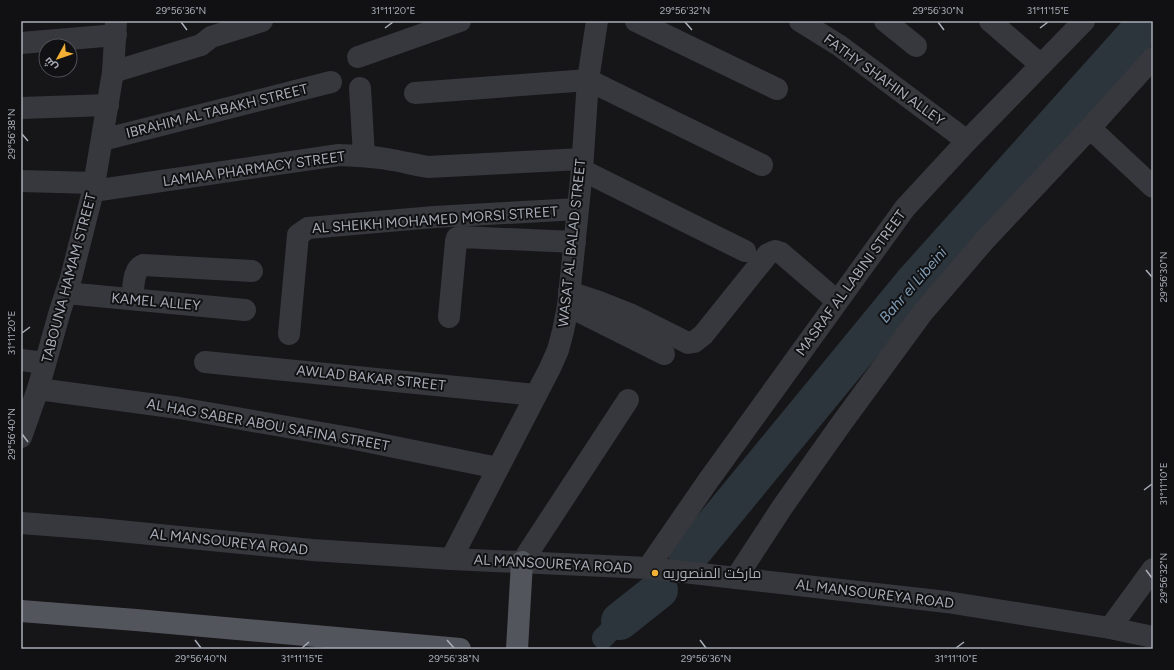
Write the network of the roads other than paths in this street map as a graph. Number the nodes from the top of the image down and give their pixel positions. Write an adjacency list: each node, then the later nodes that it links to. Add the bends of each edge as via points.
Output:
1 (262, 21): 15 (street, via 211,38 201,45)
2 (460, 21): 12 (street)
3 (596, 21): 16 (street, WASAT AL BALAD STREET)
4 (636, 21): 19 (street)
5 (800, 21): 25 (street, FATHY SHAHIN ALLEY, via 840,46)
6 (885, 21): 11 (street)
7 (990, 21): 14 (street)
8 (1084, 21): 14 (street, MASRAF AL LABINI STREET)
9 (116, 28): 10 (street); 15 (street, TABOUNA HAMAM STREET)
10 (21, 43)
11 (916, 46)
12 (358, 57)
13 (1153, 58): 23 (street)
14 (1041, 65): 25 (street, MASRAF AL LABINI STREET)
15 (113, 72): 21 (street, TABOUNA HAMAM STREET)
16 (588, 80): 20 (street); 27 (street, WASAT AL BALAD STREET); 28 (street)
17 (331, 82): 24 (street, IBRAHIM AL TABAKH STREET)
18 (360, 88): 26 (street)
19 (777, 90)
20 (415, 93)
21 (108, 105): 22 (street); 24 (street, TABOUNA HAMAM STREET)
22 (21, 108)
23 (1090, 128): 31 (street); 57 (street, via 984,241 923,312 783,506)
24 (102, 140): 30 (street, TABOUNA HAMAM STREET)
25 (967, 140): 39 (street, MASRAF AL LABINI STREET, via 905,208)
26 (364, 156): 27 (street, LAMIAA PHARMACY STREET, via 428,166); 30 (street, LAMIAA PHARMACY STREET, via 339,155)
27 (582, 164): 32 (street, WASAT AL BALAD STREET); 34 (street)
28 (762, 165)
29 (21, 181): 30 (street, LAMIAA PHARMACY STREET)
30 (94, 187): 36 (street, TABOUNA HAMAM STREET)
31 (1153, 187)
32 (578, 210): 33 (street, WASAT AL BALAD STREET); 42 (street, AL SHEIKH MOHAMED MORSI STREET, via 434,217 308,228 298,234)
33 (575, 242): 38 (street, WASAT AL BALAD STREET); 41 (street, via 458,238)
34 (745, 251)
35 (252, 271): 37 (street, via 143,265 138,267 136,272)
36 (66, 293): 37 (street, KAMEL ALLEY); 46 (street, TABOUNA HAMAM STREET)
37 (132, 299): 40 (street, KAMEL ALLEY)
38 (569, 299): 39 (street, via 599,302 632,315 688,343 694,342 703,335 768,254 775,251 781,253); 43 (street); 48 (street, WASAT AL BALAD STREET, via 558,350)
39 (837, 301): 55 (street, MASRAF AL LABINI STREET)
40 (246, 310)
41 (449, 317)
42 (289, 334)
43 (664, 354)
44 (21, 360): 46 (street)
45 (205, 362): 48 (street, AWLAD BAKAR STREET)
46 (45, 363): 47 (street, TABOUNA HAMAM STREET)
47 (38, 389): 50 (street, TABOUNA HAMAM STREET); 51 (street, AL HAG SABER ABOU SAFINA STREET, via 179,408 350,438)
48 (536, 395): 51 (street, WASAT AL BALAD STREET)
49 (628, 400): 54 (street)
50 (21, 437)
51 (498, 468): 53 (street, WASAT AL BALAD STREET)
52 (21, 523): 53 (street, AL MANSOUREYA ROAD, via 312,550)
53 (452, 559): 54 (street, AL MANSOUREYA ROAD)
54 (522, 562): 55 (street, AL MANSOUREYA ROAD); 63 (main road)
55 (648, 568): 57 (street, AL MANSOUREYA ROAD)
56 (1153, 569): 59 (street)
57 (736, 578): 59 (street, AL MANSOUREYA ROAD, via 947,602)
58 (21, 611): 61 (main road)
59 (1110, 628): 60 (street, AL MANSOUREYA ROAD)
60 (1153, 637)
61 (397, 646): 62 (main road)
62 (456, 649)
63 (517, 649)

